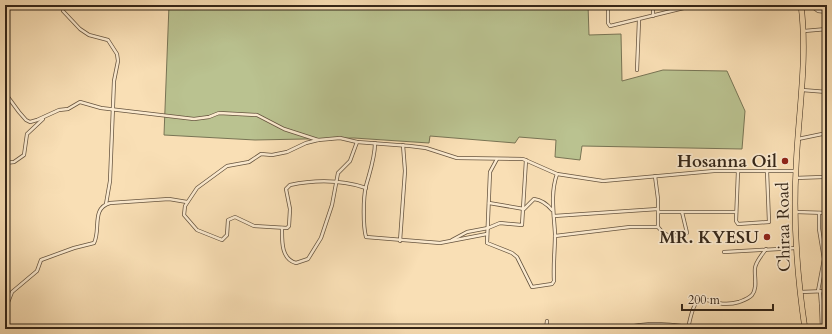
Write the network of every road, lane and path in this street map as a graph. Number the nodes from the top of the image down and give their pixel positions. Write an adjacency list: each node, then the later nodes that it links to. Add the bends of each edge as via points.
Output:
1 (608, 5): 9 (street, via 609,25)
2 (653, 5): 8 (street)
3 (696, 5): 8 (street)
4 (801, 5): 11 (highway, Chiraa Road)
5 (810, 5): 7 (street, via 818,11)
6 (63, 11): 16 (street, via 80,29 89,35 108,40 115,49 118,61 114,76)
7 (827, 12)
8 (653, 16): 9 (street)
9 (639, 20): 12 (street)
10 (827, 29): 11 (street)
11 (803, 31): 13 (highway, Chiraa Road)
12 (637, 70)
13 (802, 90): 15 (street); 20 (highway, Chiraa Road)
14 (5, 92): 17 (street, via 26,120 34,122)
15 (827, 92)
16 (113, 109): 17 (street, via 80,102); 19 (street, via 194,119 218,113 257,115 284,129); 38 (street, via 110,181)
17 (45, 117): 26 (street, via 27,134 24,155 14,162)
18 (827, 133): 20 (street)
19 (318, 140): 21 (street, via 340,138); 36 (street, via 306,142 287,152 261,154 249,162 227,166 197,188)
20 (797, 140): 30 (highway, Chiraa Road)
21 (357, 142): 22 (street); 34 (street, via 350,161 339,170)
22 (375, 143): 23 (street); 35 (street, via 375,158)
23 (404, 145): 24 (street, via 426,148 457,158); 53 (street, via 405,171)
24 (497, 159): 25 (street); 37 (street, via 490,172)
25 (526, 160): 31 (street); 39 (street)
26 (5, 163)
27 (827, 163): 33 (street, via 823,177)
28 (738, 171): 29 (street); 32 (street); 43 (street)
29 (767, 171): 30 (street); 43 (street, via 769,222 738,224)
30 (796, 171): 33 (highway, Chiraa Road)
31 (557, 174): 32 (street, via 603,181); 40 (street)
32 (655, 176): 41 (street)
33 (795, 178): 44 (highway, Chiraa Road)
34 (336, 182): 35 (street); 49 (street, via 287,186 290,222 286,228); 49 (street, via 322,238 308,259 296,263 287,257 281,243)
35 (366, 188): 53 (street, via 366,237)
36 (187, 202): 38 (street, via 170,199); 49 (street, via 184,214 193,226 219,240 226,238 227,223 235,217 254,226)
37 (489, 203): 39 (street); 50 (street)
38 (106, 204): 64 (street, via 100,209 94,243 41,260 37,271 12,292)
39 (524, 209): 40 (street, via 534,199 544,202); 50 (street, via 522,225 500,223)
40 (552, 210): 47 (street)
41 (658, 210): 42 (street); 47 (street); 48 (street)
42 (682, 212): 43 (street); 48 (street, via 687,233 669,236)
43 (736, 212)
44 (795, 212): 45 (street); 55 (highway, Chiraa Road)
45 (819, 213): 46 (street); 58 (street)
46 (827, 213)
47 (554, 216): 52 (street)
48 (658, 227): 52 (street, via 630,227)
49 (282, 228)
50 (488, 228): 51 (street); 54 (street, via 467,232)
51 (487, 234): 52 (street, via 487,243 516,257 532,287 553,283); 54 (street)
52 (555, 236)
53 (400, 241): 54 (street)
54 (450, 241)
55 (796, 248): 56 (street); 61 (highway, Chiraa Road)
56 (766, 250): 57 (street); 66 (street, via 755,267 755,289 752,296 731,304 698,299 694,304)
57 (724, 252)
58 (825, 266): 59 (street)
59 (819, 291): 60 (street); 61 (street); 63 (street)
60 (827, 291)
61 (799, 292): 70 (highway, Chiraa Road)
62 (827, 303): 63 (street)
63 (821, 304): 71 (street)
64 (5, 310)
65 (546, 322): 67 (street)
66 (688, 328): 68 (street, via 672,324 642,324); 69 (street)
67 (546, 329)
68 (621, 329)
69 (702, 329)
70 (805, 329)
71 (822, 329)

